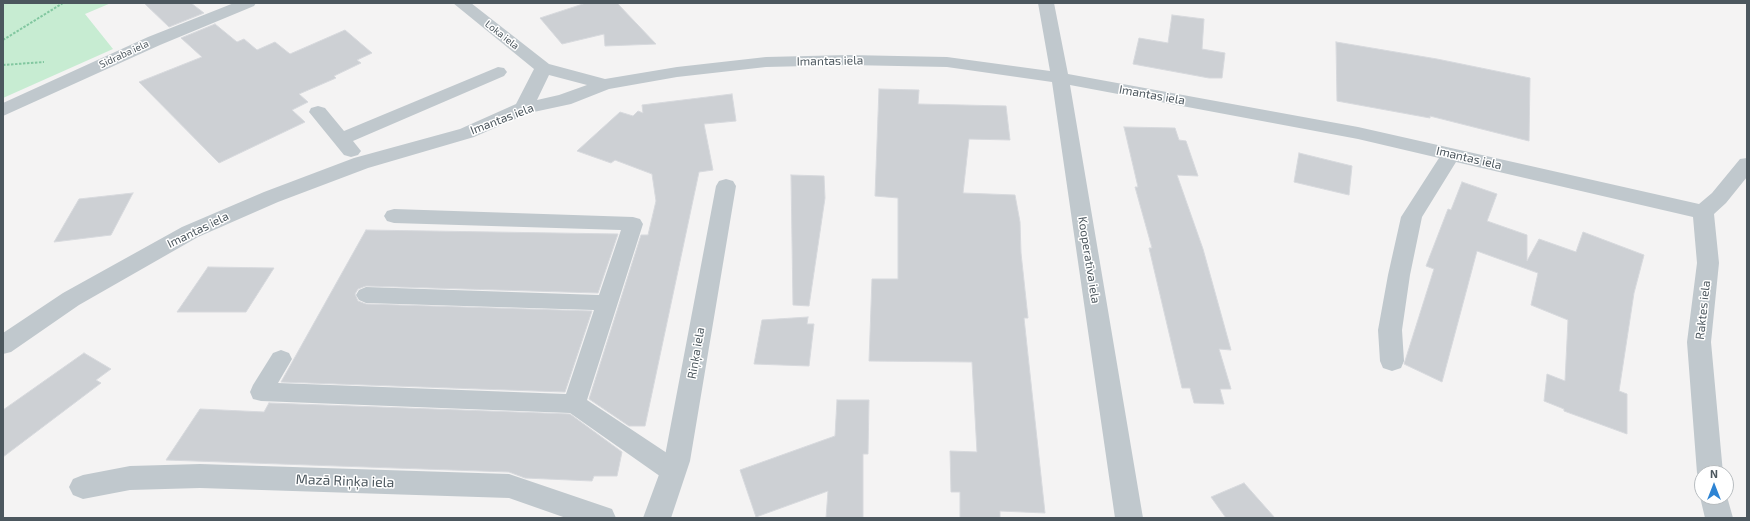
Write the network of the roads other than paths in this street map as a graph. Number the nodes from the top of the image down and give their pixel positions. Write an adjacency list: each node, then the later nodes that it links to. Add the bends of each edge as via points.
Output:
1 (248, 3): 9 (street, Sidraba iela, via 154,41)
2 (461, 3): 4 (street, Loka iela)
3 (1046, 3): 6 (street, Kooperatīva iela)
4 (543, 68): 7 (street, Loka iela); 8 (street)
5 (498, 72): 11 (street)
6 (1060, 78): 7 (street, Imantas iela, via 947,62 849,60 766,62 677,72); 12 (street, Imantas iela, via 1358,133); 30 (street, Kooperatīva iela)
7 (605, 84): 8 (street, Imantas iela, via 564,100)
8 (524, 108): 13 (street, Imantas iela, via 467,133)
9 (3, 110)
10 (318, 112): 11 (street)
11 (341, 139): 13 (street)
12 (1451, 154): 16 (street, Imantas iela); 22 (street, via 1412,217 1390,330)
13 (361, 163): 20 (street, Imantas iela, via 271,197 190,232 71,299)
14 (1747, 164): 16 (street, via 1719,198)
15 (726, 186): 25 (street, Riņķa iela, via 677,461)
16 (1702, 212): 24 (street, Raktes iela, via 1708,263 1699,342)
17 (394, 216): 19 (lane, via 633,224)
18 (366, 295): 19 (lane)
19 (608, 303): 23 (lane)
20 (3, 345)
21 (281, 358): 23 (lane, via 260,392)
22 (1392, 361)
23 (574, 404): 25 (lane)
24 (1709, 465)
25 (673, 471): 29 (street, Riņķa iela)
26 (83, 487): 28 (street, Mazā Riņķa iela, via 130,478 200,476 509,486)
27 (1716, 505): 31 (street)
28 (602, 518)
29 (657, 518)
30 (1129, 518)
31 (1719, 518)

